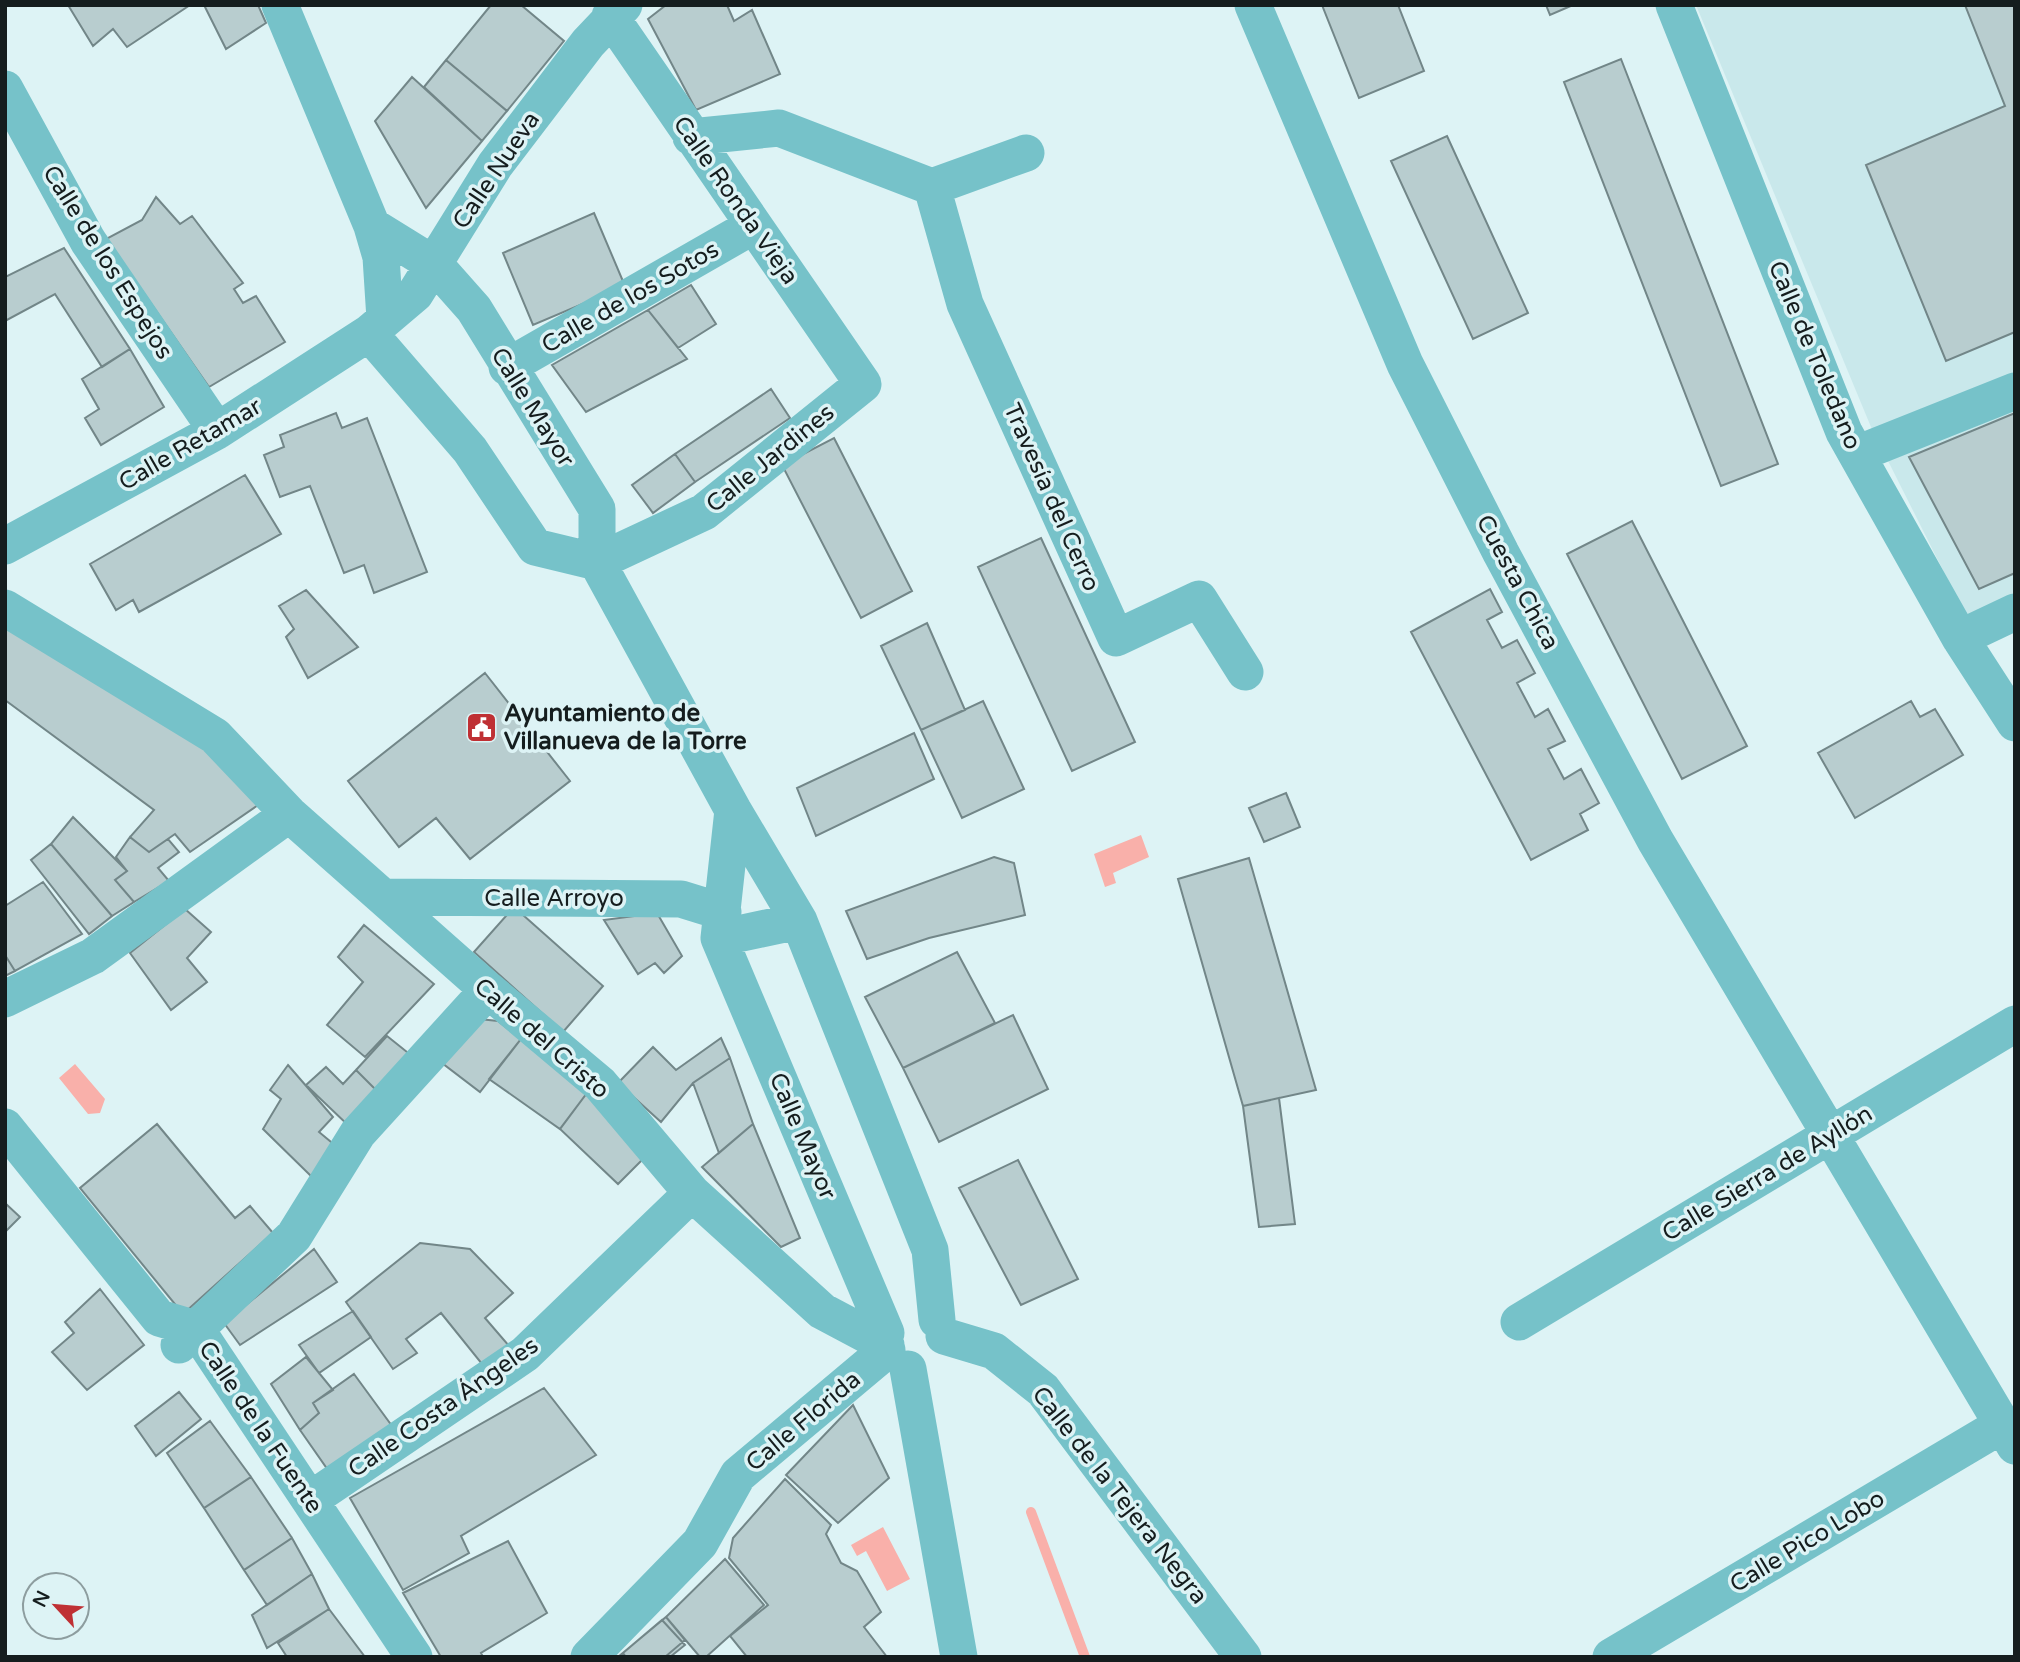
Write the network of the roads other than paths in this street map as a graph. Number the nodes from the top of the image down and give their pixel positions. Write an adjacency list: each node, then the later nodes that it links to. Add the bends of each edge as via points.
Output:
1 (280, 5): 10 (street)
2 (1253, 5): 34 (street, Cuesta Chica, via 1405,363 1501,553 1655,840)
3 (1674, 5): 17 (street, Calle de Toledano, via 1844,432)
4 (617, 11): 6 (street, Calle Ronda Vieja); 11 (street, Calle Nueva, via 495,165)
5 (5, 89): 16 (street, Calle de los Espejos, via 88,241)
6 (691, 136): 8 (street, via 779,128); 9 (street, Calle Ronda Vieja)
7 (1026, 153): 8 (street)
8 (932, 187): 23 (street, Travesía del Cerro, via 965,304 1116,638 1199,599)
9 (753, 226): 13 (street, Calle de los Sotos); 14 (street, Calle Ronda Vieja)
10 (377, 242): 11 (street, Calle Mayor); 12 (street)
11 (435, 265): 12 (street, Calle Nueva, via 415,294); 13 (street, Calle Mayor, via 474,309)
12 (377, 326): 16 (street, Calle Retamar); 19 (street, via 470,450 535,547)
13 (507, 367): 19 (street, Calle Mayor, via 597,509)
14 (863, 384): 19 (street, Calle Jardines, via 704,512)
15 (2015, 391): 17 (street)
16 (217, 431): 18 (street, Calle Retamar)
17 (1857, 454): 22 (street, Calle de Toledano)
18 (5, 546)
19 (597, 562): 25 (street, Calle Mayor)
20 (5, 608): 26 (street, Calle del Cristo, via 215,736)
21 (2015, 612): 22 (street)
22 (1959, 638): 24 (street, Calle de Toledano)
23 (1245, 672)
24 (2015, 723)
25 (733, 810): 28 (street, Calle Mayor); 29 (street, Calle Mayor)
26 (289, 814): 27 (street, Calle del Cristo); 31 (street, via 93,956)
27 (383, 897): 29 (street, Calle Arroyo, via 681,899); 30 (street, Calle del Cristo)
28 (799, 921): 29 (street); 37 (street, Calle Mayor, via 930,1250)
29 (721, 925): 39 (street, Calle Mayor)
30 (488, 990): 35 (street, Calle del Cristo, via 600,1084); 38 (street, via 358,1133 294,1236)
31 (5, 999)
32 (2015, 1024): 34 (street, Calle Sierra de Ayllón)
33 (5, 1127): 38 (street, Calle de la Fuente, via 159,1318)
34 (1831, 1134): 36 (street, Calle Sierra de Ayllón); 40 (street, Cuesta Chica)
35 (692, 1193): 39 (street, Calle del Cristo, via 822,1311); 41 (street, Calle Costa Ángeles, via 525,1354)
36 (1519, 1322)
37 (940, 1328): 39 (street, via 922,1312 905,1313 895,1318); 39 (street, via 944,1347 925,1368); 45 (street, Calle de la Tejera Negra, via 994,1351 1043,1390)
38 (187, 1337): 41 (street, Calle de la Fuente)
39 (892, 1349): 42 (street, Calle Mayor); 44 (street, Calle Florida, via 738,1475 700,1543)
40 (2009, 1435): 46 (street, Calle Pico Lobo)
41 (310, 1500): 43 (street, Calle de la Fuente)
42 (949, 1652)
43 (414, 1657)
44 (589, 1657)
45 (1243, 1657)
46 (1611, 1657)

